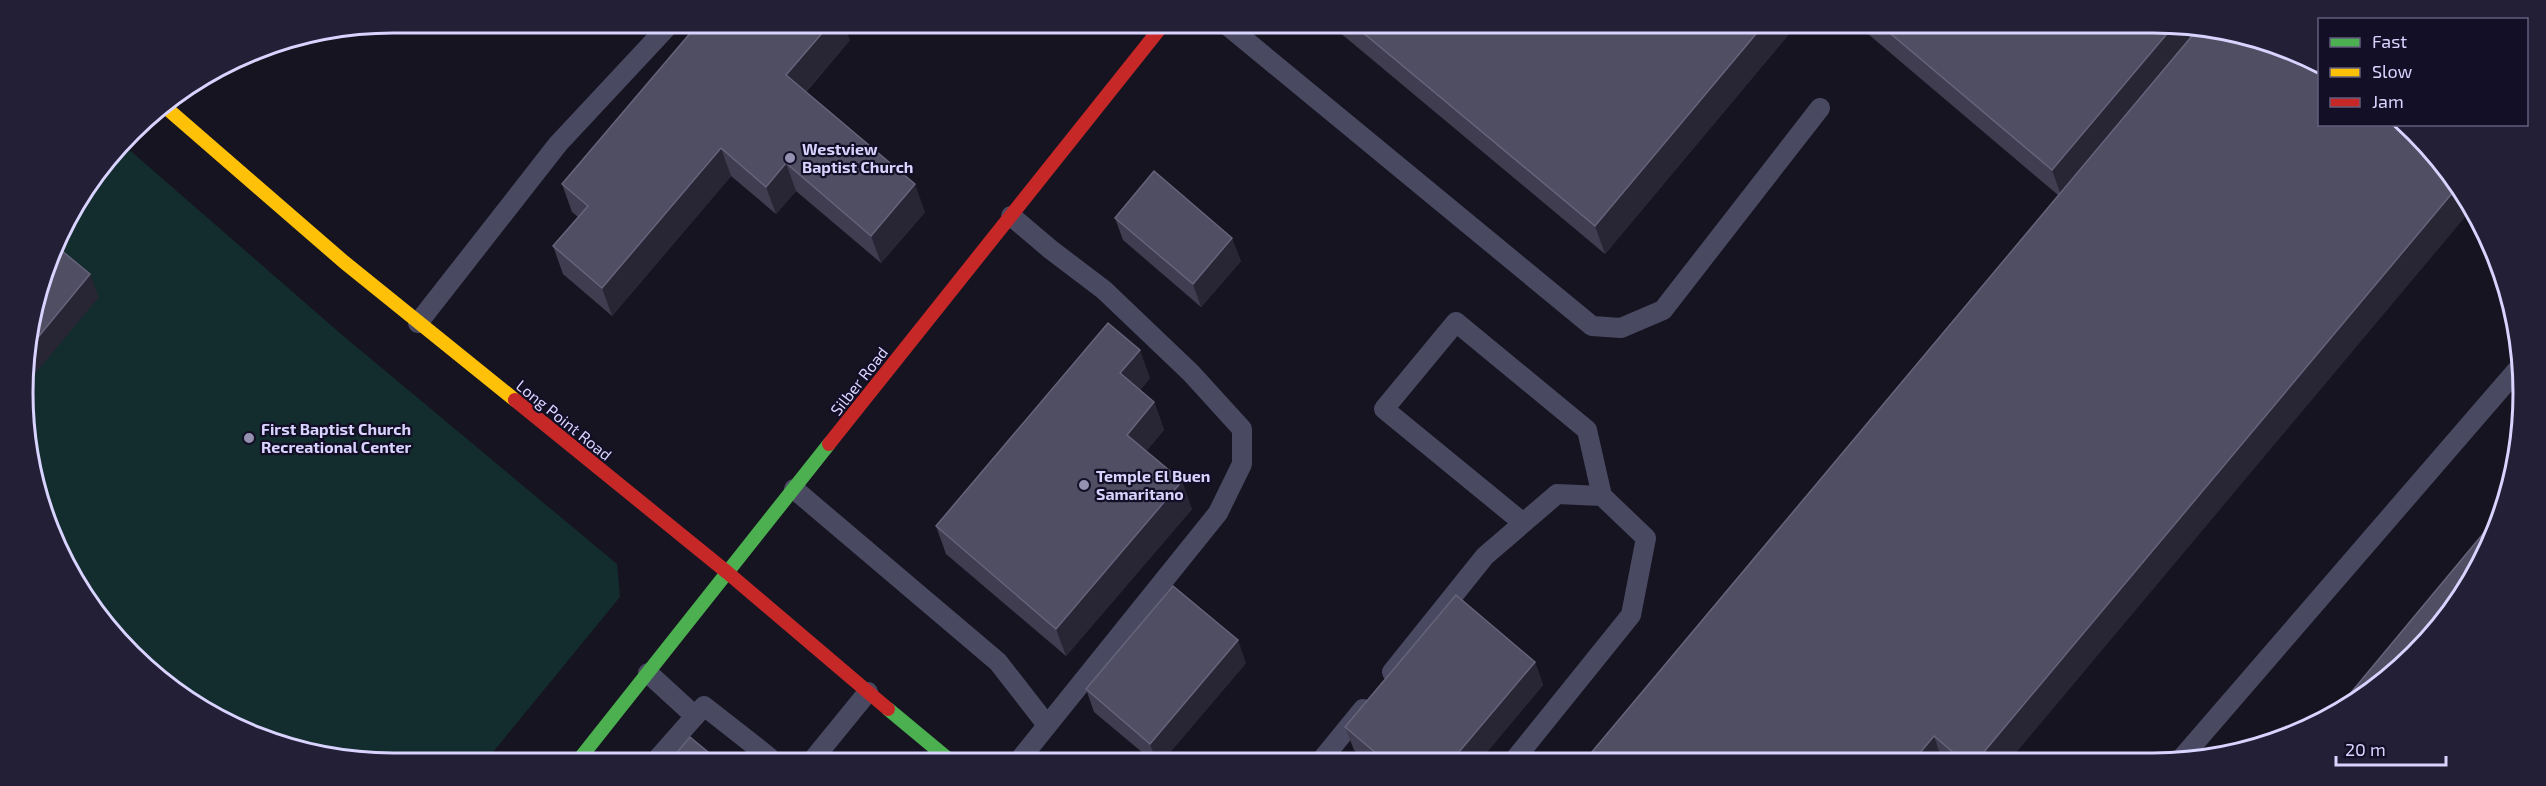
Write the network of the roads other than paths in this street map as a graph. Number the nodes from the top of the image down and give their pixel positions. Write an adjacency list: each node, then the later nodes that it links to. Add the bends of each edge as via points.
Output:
1 (662, 33): 7 (lane, via 558,144)
2 (1156, 33): 6 (main road, Silber Road)
3 (1237, 33): 4 (lane, via 1593,326 1621,328 1663,310)
4 (1820, 108)
5 (170, 110): 7 (main road, Long Point Road)
6 (1011, 216): 9 (main road, Silber Road); 16 (lane, via 1104,290 1191,373 1242,429 1242,464 1218,513)
7 (418, 323): 12 (main road, Long Point Road)
8 (2512, 375): 17 (lane)
9 (794, 489): 12 (main road, Silber Road); 16 (lane, via 998,662)
10 (1602, 496): 11 (lane, via 1557,494); 11 (lane, via 1587,430 1456,322 1384,409); 25 (lane, via 1646,538 1631,615)
11 (1522, 522): 24 (lane, via 1485,556)
12 (728, 573): 13 (main road, Silber Road); 14 (main road, Long Point Road)
13 (648, 673): 15 (lane); 18 (main road, Silber Road)
14 (868, 692): 21 (lane); 22 (main road, Long Point Road)
15 (695, 716): 19 (lane); 20 (lane, via 704,706)
16 (1047, 725): 23 (lane)
17 (2188, 751)
18 (584, 753)
19 (663, 753)
20 (764, 753)
21 (818, 753)
22 (941, 753)
23 (1025, 753)
24 (1327, 753)
25 (1520, 753)

